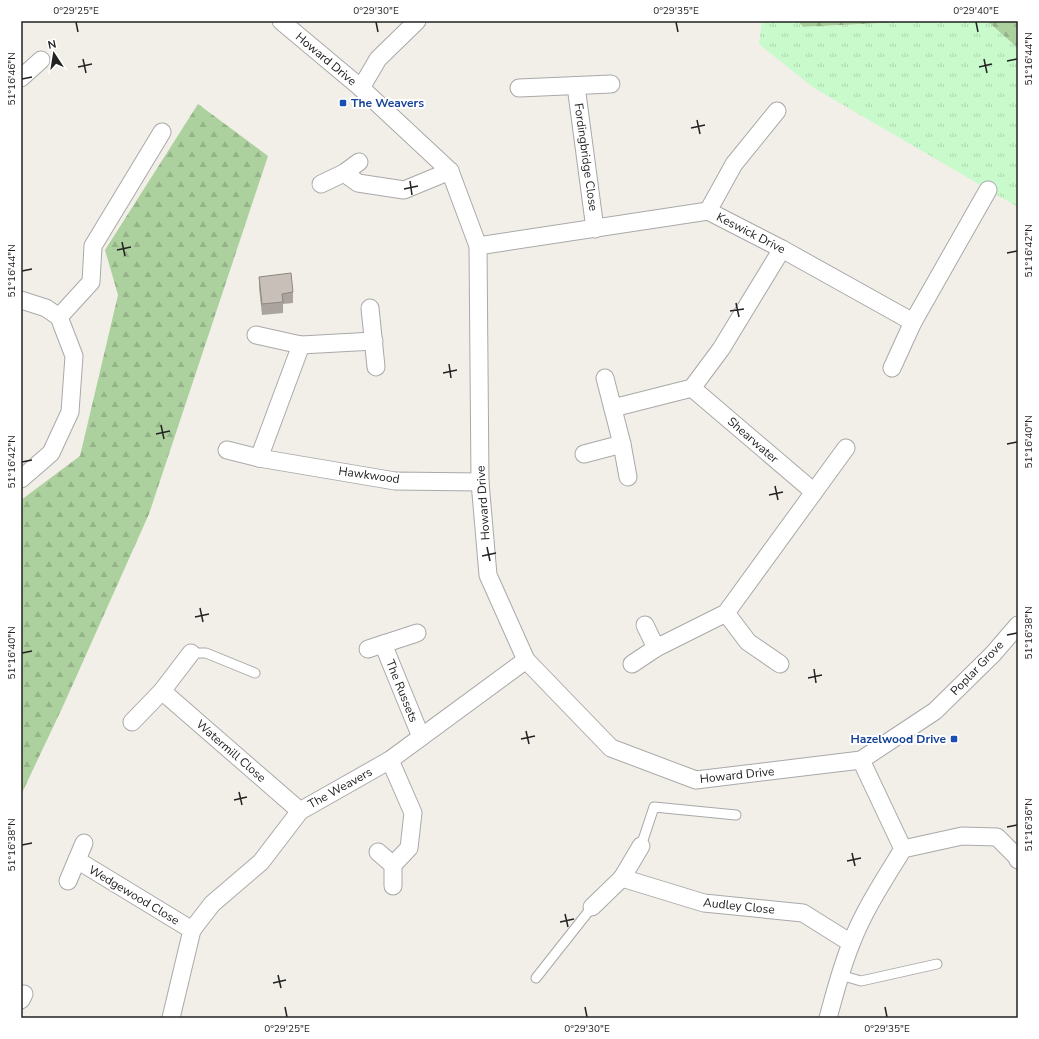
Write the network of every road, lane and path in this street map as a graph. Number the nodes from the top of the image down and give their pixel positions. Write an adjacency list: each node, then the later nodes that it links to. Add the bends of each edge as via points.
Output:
1 (281, 21): 7 (street, Howard Drive)
2 (416, 21): 7 (street, via 378,59)
3 (41, 60): 4 (street)
4 (21, 78)
5 (611, 84): 6 (street, Fordingbridge Close)
6 (576, 86): 8 (street, Fordingbridge Close); 17 (street, Fordingbridge Close)
7 (361, 88): 12 (street, Howard Drive)
8 (519, 88)
9 (777, 111): 16 (street, via 734,164)
10 (162, 132): 22 (street, via 93,246 91,282)
11 (358, 162): 13 (street)
12 (450, 171): 13 (street, via 404,190 358,183); 18 (street, Howard Drive)
13 (344, 173): 14 (street)
14 (321, 184)
15 (988, 190): 23 (street)
16 (708, 211): 17 (street, Keswick Drive); 19 (street, Keswick Drive)
17 (595, 229): 18 (street, Keswick Drive)
18 (478, 246): 39 (street, Howard Drive)
19 (782, 248): 23 (street, Keswick Drive); 30 (street, via 721,349)
20 (21, 300): 22 (street, via 46,308)
21 (370, 308): 25 (street)
22 (59, 317): 38 (street, via 74,356 70,412 51,452)
23 (913, 322): 28 (street)
24 (256, 335): 26 (street)
25 (374, 341): 26 (street); 27 (street)
26 (301, 345): 36 (street)
27 (376, 367)
28 (892, 368)
29 (605, 378): 31 (street)
30 (692, 388): 31 (street); 40 (street, Shearwater)
31 (613, 408): 32 (street)
32 (622, 444): 35 (street); 37 (street)
33 (846, 448): 40 (street)
34 (227, 450): 36 (street, Hawkwood)
35 (584, 454)
36 (259, 458): 39 (street, Hawkwood, via 395,481)
37 (628, 477)
38 (21, 479)
39 (480, 482): 47 (street, Howard Drive, via 488,575)
40 (814, 492): 41 (street)
41 (726, 613): 45 (street); 49 (street, via 748,642)
42 (645, 625): 45 (street)
43 (1018, 625): 52 (street, Poplar Grove, via 993,654)
44 (417, 632): 54 (street, The Russets, via 376,647)
45 (656, 648): 48 (street)
46 (191, 653): 50 (lane, via 206,652); 51 (street)
47 (526, 660): 54 (street, The Weavers); 56 (street, Howard Drive, via 611,748 696,780)
48 (632, 664)
49 (780, 664)
50 (255, 673)
51 (162, 691): 53 (street); 57 (street, Watermill Close)
52 (935, 711): 56 (street, Howard Drive)
53 (132, 722)
54 (421, 737): 55 (street, The Weavers)
55 (390, 760): 57 (street, The Weavers); 65 (street, via 413,813 409,848)
56 (861, 760): 61 (street)
57 (300, 811): 70 (street, The Weavers, via 261,862 212,904)
58 (736, 815): 60 (lane, via 654,807)
59 (84, 843): 63 (street, Wedgewood Close)
60 (641, 846): 66 (street)
61 (903, 849): 64 (street, via 962,836 997,837); 71 (street, via 878,888)
62 (378, 852): 65 (street)
63 (77, 860): 67 (street, Wedgewood Close); 70 (street, Wedgewood Close)
64 (1018, 860)
65 (393, 865): 68 (street)
66 (622, 878): 69 (street); 71 (street, Audley Close, via 704,903 803,912)
67 (68, 881)
68 (393, 886)
69 (592, 907): 74 (lane)
70 (192, 930): 75 (street, The Weavers)
71 (851, 943): 73 (street)
72 (937, 964): 73 (lane, via 861,981)
73 (840, 975): 76 (street)
74 (536, 978)
75 (171, 1018)
76 (828, 1018)

